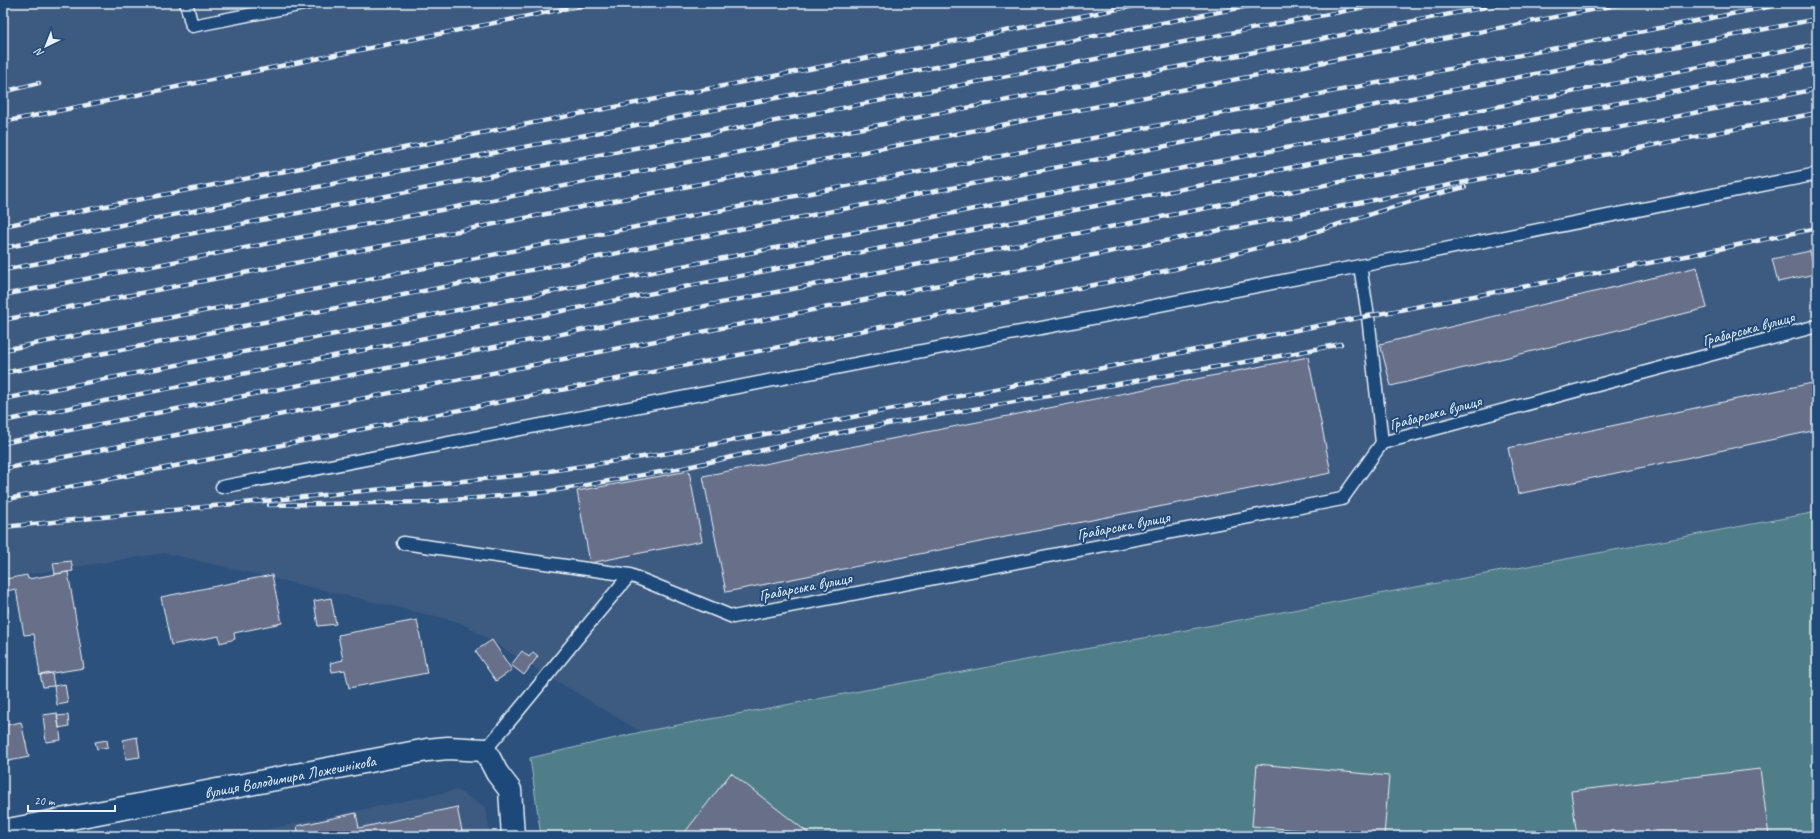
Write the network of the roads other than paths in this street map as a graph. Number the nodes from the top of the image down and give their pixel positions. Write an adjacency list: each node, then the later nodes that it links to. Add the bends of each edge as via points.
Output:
1 (186, 3): 2 (lane, via 192,26)
2 (309, 3)
3 (1817, 174): 4 (lane)
4 (1360, 266): 6 (lane); 7 (lane)
5 (1817, 326): 6 (lane, Грабарська вулиця)
6 (1382, 443): 9 (lane, Грабарська вулиця, via 1342,499 733,617)
7 (222, 487)
8 (403, 543): 9 (lane, Грабарська вулиця)
9 (630, 575): 10 (lane)
10 (486, 750): 11 (street, вулиця Володимира Ложешнікова, via 427,750); 12 (street, via 497,773 510,790)
11 (3, 831)
12 (513, 836)

